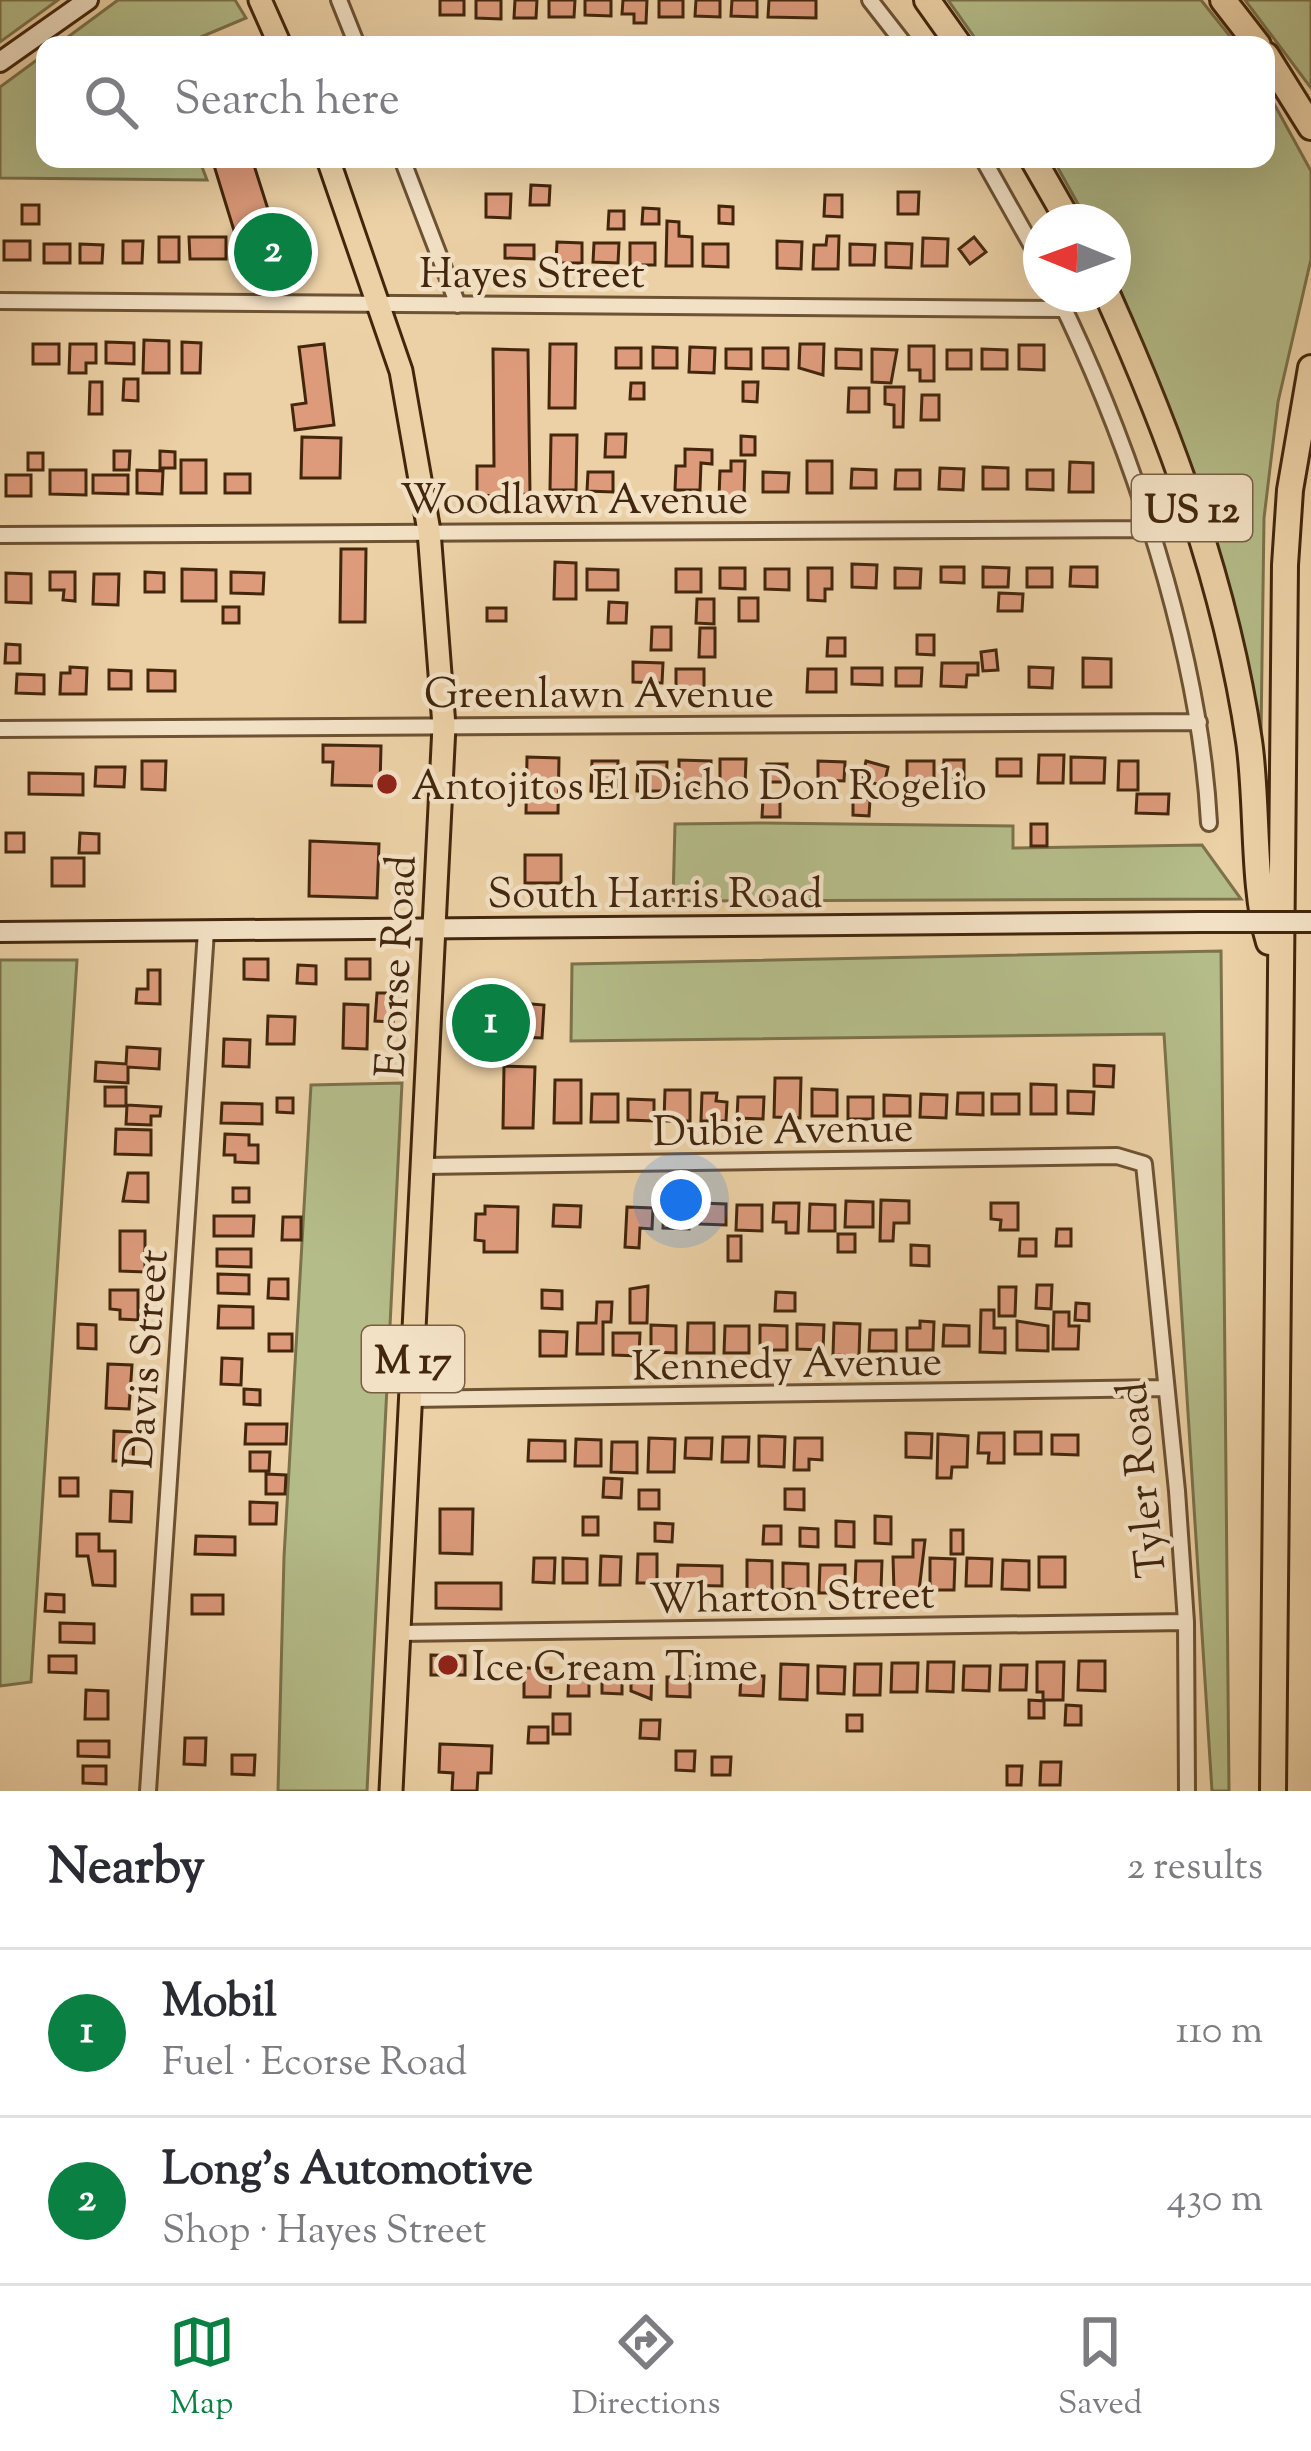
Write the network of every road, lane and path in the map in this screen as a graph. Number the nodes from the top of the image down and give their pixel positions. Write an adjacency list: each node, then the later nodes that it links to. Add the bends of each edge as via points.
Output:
1 (88, 0): 7 (main road)
2 (260, 0): 8 (main road)
3 (338, 0): 9 (street)
4 (870, 0): 10 (street)
5 (927, 0): 11 (highway)
6 (1223, 0): 12 (highway)
7 (37, 36)
8 (276, 36)
9 (353, 36)
10 (898, 36)
11 (953, 36)
12 (1251, 36)
13 (36, 37): 14 (main road)
14 (0, 62)
15 (1275, 69): 16 (highway)
16 (1307, 119)
17 (331, 168): 25 (main road, Ecorse Road / M 17)
18 (405, 168): 26 (street)
19 (988, 168): 22 (street)
20 (1038, 168): 21 (highway)
21 (1059, 204)
22 (1023, 230)
23 (1023, 301): 26 (street, Hayes Street)
24 (0, 302): 25 (street, Hayes Street)
25 (381, 303): 26 (street, Hayes Street); 31 (main road, Ecorse Road / M 17)
26 (458, 304)
27 (1065, 312): 30 (street)
28 (1115, 312): 41 (highway, US 12, via 1189,498 1232,652 1266,932)
29 (1311, 368): 41 (highway, via 1285,565)
30 (1149, 529): 31 (street, Woodlawn Avenue); 33 (street)
31 (429, 531): 32 (street, Woodlawn Avenue); 34 (main road, Ecorse Road / M 17)
32 (0, 535)
33 (1198, 722): 34 (street, Greenlawn Avenue); 36 (street)
34 (444, 726): 35 (street, Greenlawn Avenue); 38 (main road, Ecorse Road / M 17)
35 (0, 729)
36 (1209, 823)
37 (1311, 922): 38 (main road, South Harris Road, bridge)
38 (435, 927): 39 (main road, South Harris Road); 43 (main road, Ecorse Road / M 17)
39 (206, 931): 40 (main road, South Harris Road); 48 (street, Davis Street)
40 (0, 932)
41 (1282, 985): 51 (highway)
42 (1144, 1164): 43 (street, Dubie Avenue, via 1117,1156); 44 (street, Tyler Road)
43 (423, 1166): 45 (main road, Ecorse Road / M 17)
44 (1164, 1388): 45 (street, Kennedy Avenue); 46 (street, Tyler Road)
45 (411, 1399): 47 (main road, Ecorse Road / M 17)
46 (1186, 1622): 47 (street, Wharton Street); 50 (street, Tyler Road)
47 (399, 1633): 49 (main road, Ecorse Road / M 17)
48 (148, 1791)
49 (391, 1791)
50 (1186, 1791)
51 (1273, 1791)

